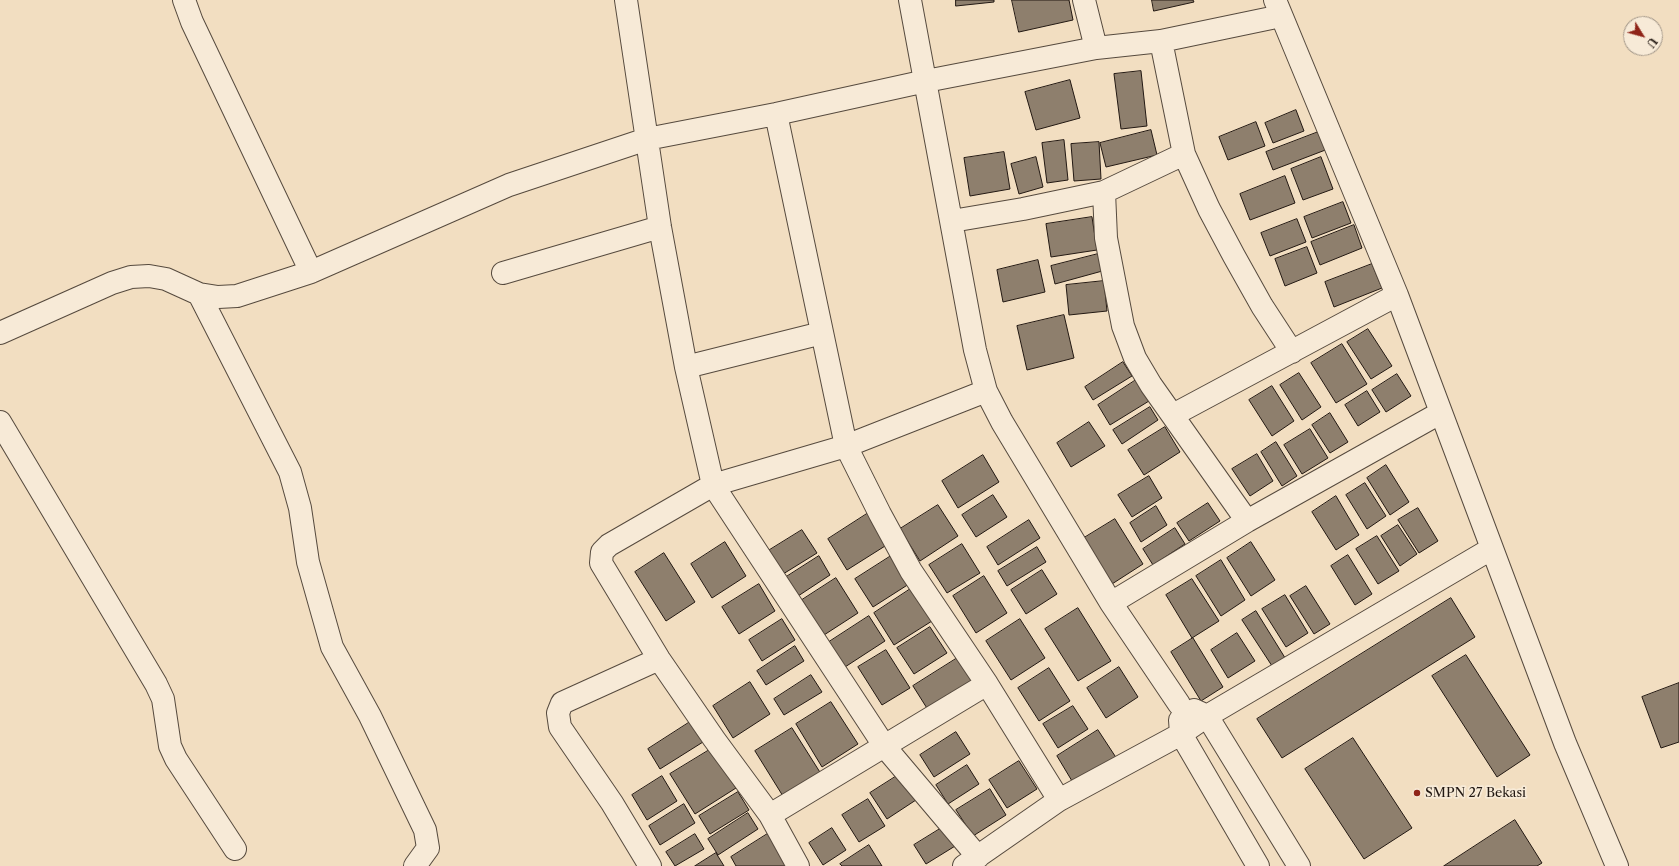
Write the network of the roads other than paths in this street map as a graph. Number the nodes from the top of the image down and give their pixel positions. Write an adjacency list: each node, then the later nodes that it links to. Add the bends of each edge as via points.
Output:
1 (184, 0): 15 (street, via 192,22)
2 (626, 0): 10 (street)
3 (910, 0): 8 (street)
4 (1084, 0): 7 (street)
5 (1278, 8): 6 (street); 18 (street)
6 (1161, 41): 7 (street); 11 (street)
7 (1096, 48): 8 (street)
8 (926, 82): 9 (street); 13 (street)
9 (776, 114): 10 (street); 20 (street)
10 (647, 139): 14 (street); 15 (street, via 509,185)
11 (1184, 154): 12 (street); 21 (street, via 1234,256)
12 (1104, 192): 13 (street); 25 (street, via 1106,238 1123,326 1135,358)
13 (952, 221): 23 (street, via 975,350)
14 (660, 227): 16 (street); 22 (street)
15 (311, 272): 17 (street, via 237,296)
16 (503, 273)
17 (199, 294): 19 (street, via 166,279 149,276 131,278 112,283); 42 (street, via 290,472 300,508 308,562 332,647 370,716 425,830 428,848)
18 (1397, 295): 21 (street); 24 (street)
19 (0, 333)
20 (822, 333): 22 (street); 27 (street)
21 (1292, 352): 25 (street)
22 (686, 367): 28 (street)
23 (986, 391): 27 (street); 31 (street)
24 (1440, 413): 29 (street); 30 (street)
25 (1173, 415): 29 (street)
26 (0, 422): 40 (street, via 156,684 164,699 170,746 176,759)
27 (846, 446): 28 (street); 33 (street, via 911,571)
28 (713, 486): 32 (street, via 609,545 602,552 601,563); 37 (street)
29 (1247, 521): 31 (street)
30 (1491, 549): 35 (street); 47 (street, via 1564,743)
31 (1111, 603): 34 (street)
32 (660, 660): 39 (street); 43 (street, via 562,703 558,713 560,727 612,803)
33 (987, 684): 37 (street); 38 (street)
34 (1179, 704): 35 (street); 36 (street)
35 (1207, 716): 36 (street); 46 (street)
36 (1181, 734): 38 (street); 45 (street)
37 (885, 747): 39 (street); 41 (street)
38 (1059, 800): 41 (street)
39 (770, 815): 44 (street)
40 (235, 848)
41 (971, 861)
42 (415, 866)
43 (650, 866)
44 (798, 866)
45 (1258, 866)
46 (1299, 866)
47 (1617, 866)

